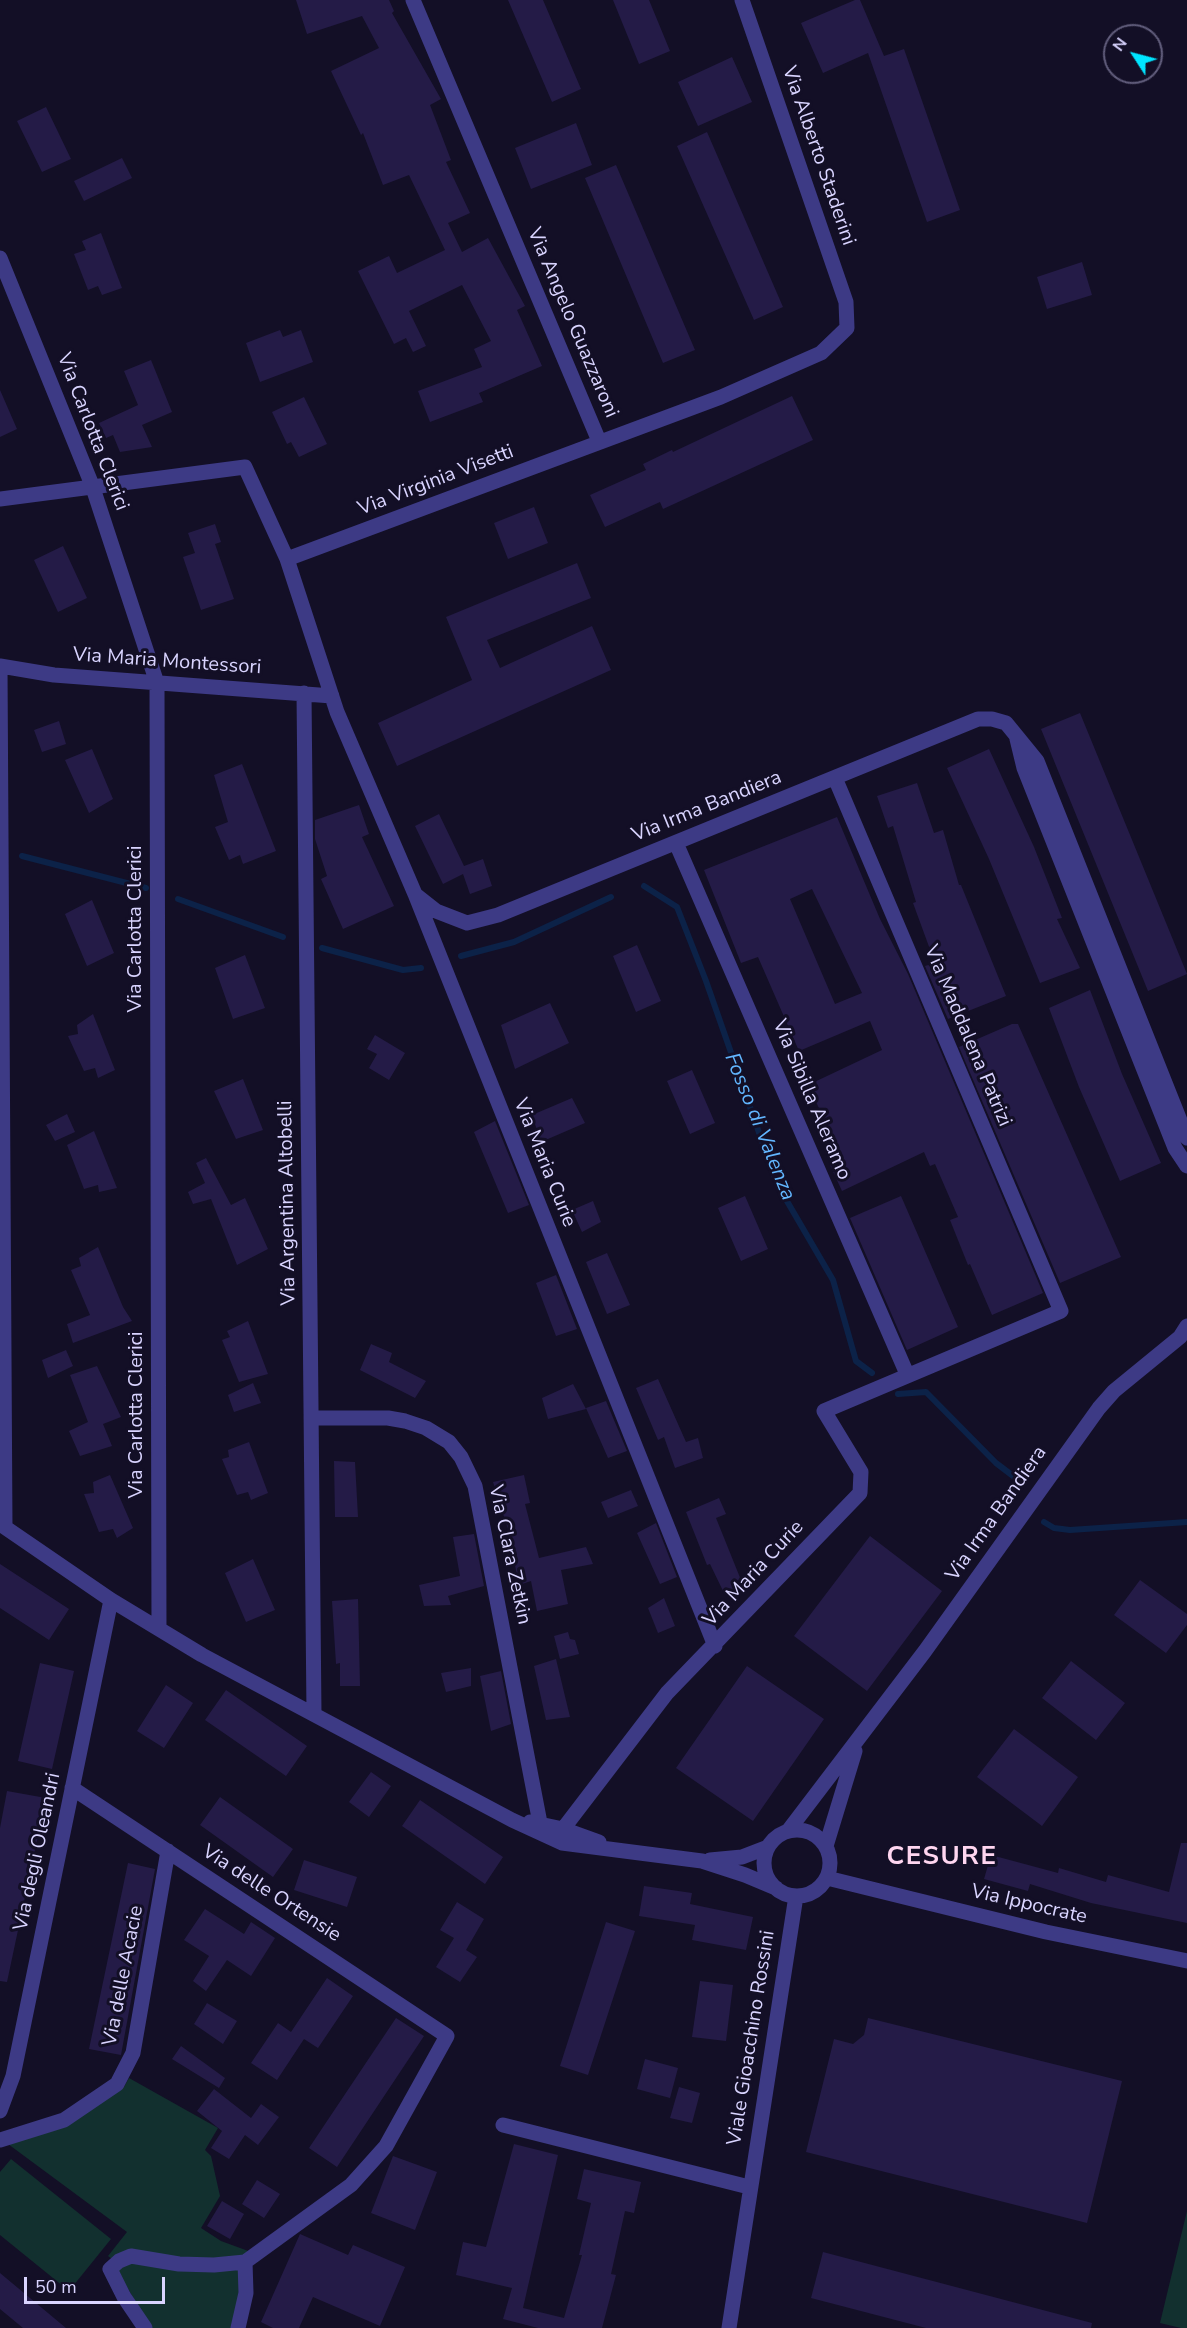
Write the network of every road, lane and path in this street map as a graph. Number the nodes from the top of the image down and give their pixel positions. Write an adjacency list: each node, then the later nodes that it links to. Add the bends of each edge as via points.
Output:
1 (413, 0): 5 (street, Via Angelo Guazzaroni)
2 (742, 0): 4 (street, Via Alberto Staderini, via 846,302)
3 (0, 258): 6 (street, Via Carlotta Clerici)
4 (847, 328): 5 (street, Via Angelo Guazzaroni, via 821,353 721,397)
5 (599, 441): 8 (street, Via Virginia Visetti)
6 (92, 485): 7 (street); 8 (street, via 244,467); 10 (street, Via Carlotta Clerici)
7 (0, 499)
8 (287, 559): 12 (street)
9 (0, 666): 10 (street, Via Maria Montessori, via 54,675); 22 (street)
10 (157, 682): 11 (street, Via Maria Montessori); 24 (street, Via Carlotta Clerici)
11 (304, 693): 12 (street, Via Maria Montessori); 21 (street, Via Argentina Altobelli)
12 (332, 696): 16 (street, Via Maria Curie)
13 (1015, 733): 14 (street, Via Irma Bandiera, via 1006,723 978,719); 17 (street, Via Irma Bandiera, via 1037,760); 18 (street, via 1028,779 1175,1148)
14 (835, 778): 15 (street, Via Irma Bandiera); 20 (street, Via Maddalena Patrizi, via 1061,1311)
15 (676, 843): 16 (street, Via Irma Bandiera, via 498,915 467,923 436,911); 20 (street, Via Sibilla Aleramo)
16 (415, 894): 25 (street, Via Maria Curie)
17 (1187, 1138)
18 (1187, 1166)
19 (1187, 1326): 27 (street, Via Irma Bandiera, via 1180,1337 1099,1408)
20 (907, 1374): 25 (street, Via Maria Curie, via 824,1411 861,1472 860,1493)
21 (311, 1418): 26 (street, Via Argentina Altobelli); 30 (street, Via Clara Zetkin, via 405,1421 449,1442 461,1457 475,1486)
22 (2, 1526): 23 (street)
23 (111, 1600): 24 (street); 28 (street, Via degli Oleandri)
24 (159, 1629): 26 (street)
25 (715, 1646): 31 (street, Via Maria Curie, via 668,1693)
26 (314, 1713): 29 (street)
27 (858, 1742): 32 (street, Via Irma Bandiera); 33 (street, Via Irma Bandiera)
28 (72, 1788): 36 (street, Via delle Ortensie); 42 (street, Via degli Oleandri, via 13,2076)
29 (512, 1820): 30 (street); 34 (street, via 562,1843)
30 (540, 1823): 31 (street)
31 (563, 1829): 34 (street)
32 (788, 1831): 33 (street, via 810,1832); 35 (street)
33 (826, 1846): 38 (street, via 830,1868)
34 (611, 1847): 37 (street)
35 (768, 1847): 37 (street, via 742,1857); 39 (street, via 765,1869)
36 (168, 1851): 44 (street, Via delle Acacie, via 133,2053 117,2084 64,2120); 46 (street, Via delle Ortensie, via 447,2036 386,2146 351,2185)
37 (702, 1861): 39 (street)
38 (827, 1878): 40 (street, via 814,1892); 41 (street, Via Ippocrate, via 1046,1932)
39 (776, 1888): 40 (street)
40 (796, 1896): 45 (street, Viale Gioacchino Rossini)
41 (1187, 1961)
42 (0, 2110)
43 (503, 2125): 45 (street)
44 (0, 2140)
45 (749, 2187): 49 (street, Viale Gioacchino Rossini)
46 (245, 2262): 47 (street, via 180,2264 131,2256 119,2261 110,2269); 48 (street, via 246,2293)
47 (145, 2328)
48 (238, 2328)
49 (729, 2328)

